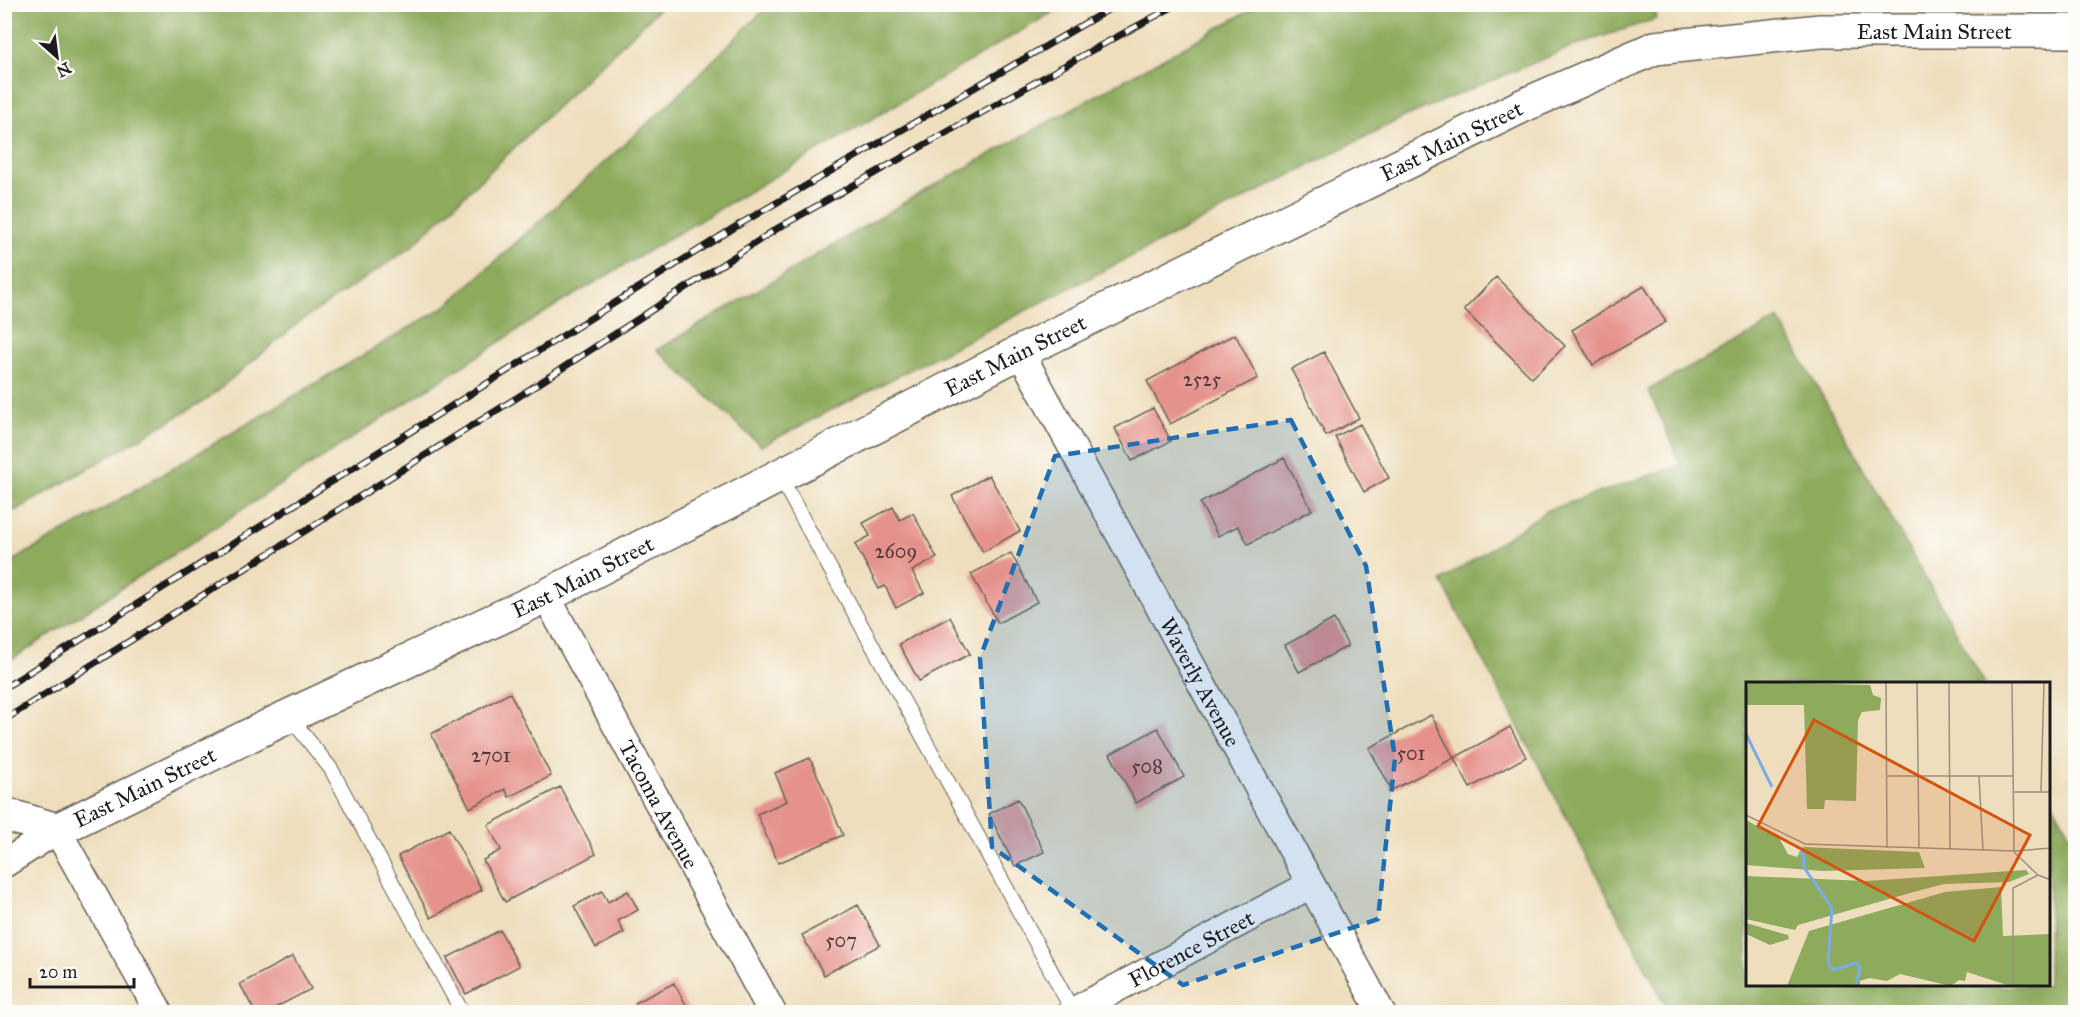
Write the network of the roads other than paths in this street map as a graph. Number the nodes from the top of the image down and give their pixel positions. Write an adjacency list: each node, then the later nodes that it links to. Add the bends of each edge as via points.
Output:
1 (2076, 31): 2 (street, East Main Street, via 1820,31 1655,48 1522,106)
2 (1020, 352): 3 (street, East Main Street); 9 (street, Waverly Avenue)
3 (779, 475): 4 (street, East Main Street); 13 (lane, via 911,720 992,859)
4 (546, 596): 5 (street, East Main Street); 12 (street, Tacoma Avenue)
5 (289, 716): 7 (street, East Main Street); 11 (lane, via 331,769)
6 (4, 814): 7 (street)
7 (57, 830): 8 (street, East Main Street); 10 (street)
8 (4, 864)
9 (1310, 885): 13 (street, Florence Street); 14 (street, Waverly Avenue)
10 (159, 1012)
11 (462, 1012)
12 (772, 1012)
13 (1072, 1012)
14 (1380, 1012)

